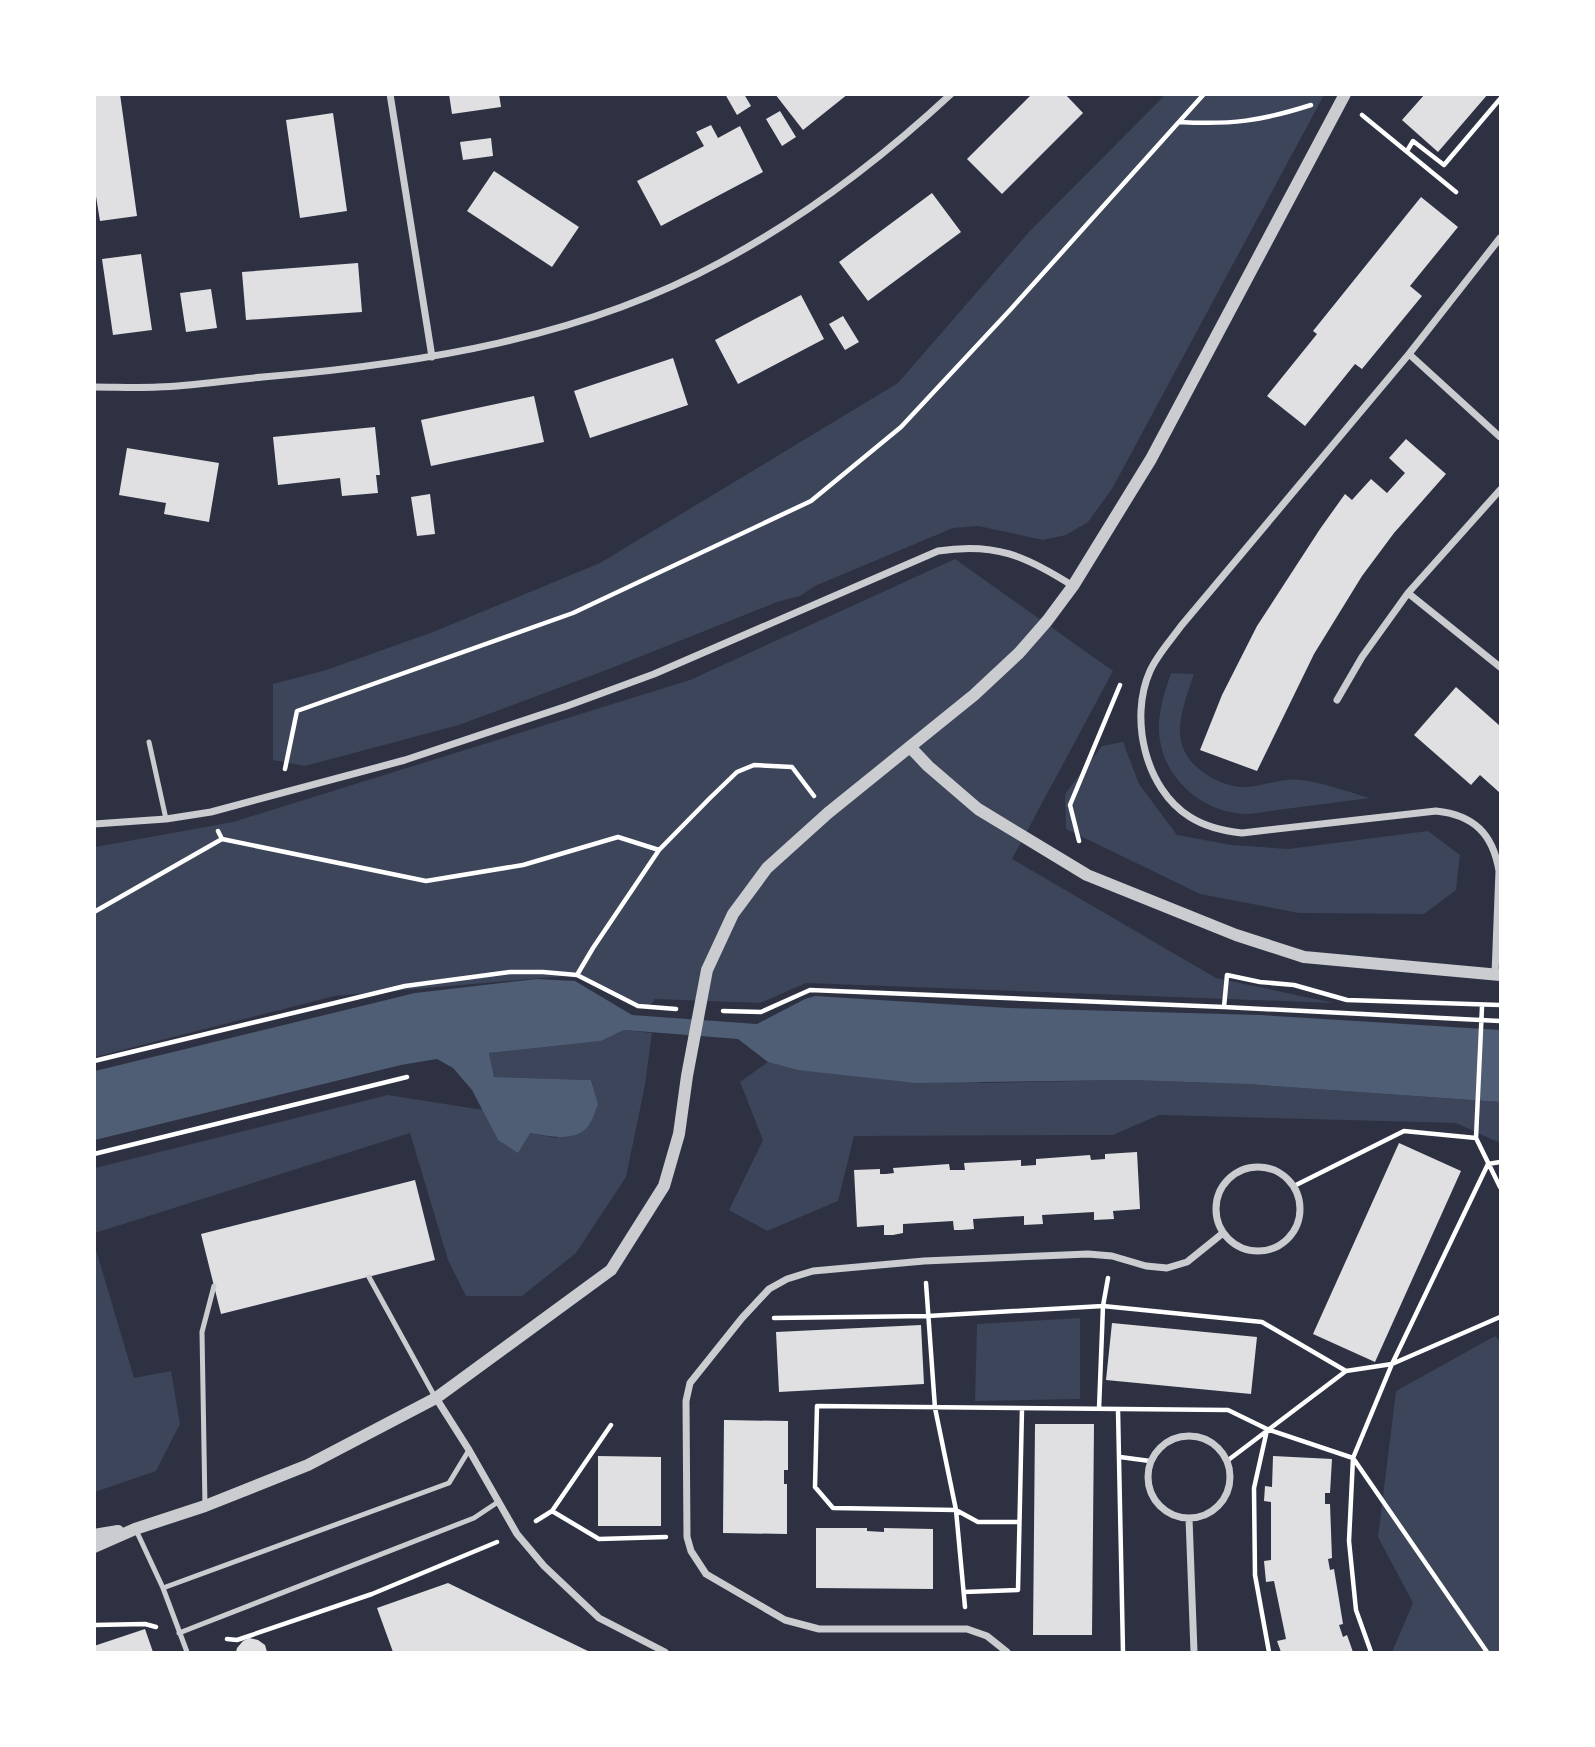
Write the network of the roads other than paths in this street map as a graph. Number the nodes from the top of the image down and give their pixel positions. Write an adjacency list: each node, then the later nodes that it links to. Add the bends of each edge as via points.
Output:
1 (390, 94): 6 (street)
2 (951, 94): 6 (street, via 865,169 719,264 602,315)
3 (1344, 97): 10 (street, via 1151,459)
4 (1500, 238): 5 (street)
5 (1409, 354): 8 (street); 18 (street, via 1181,626 1151,670 1142,695 1140,722 1157,782 1170,801 1214,828 1242,833 1436,811 1465,818 1489,839 1496,855)
6 (432, 356): 7 (street, via 344,370 158,387)
7 (94, 387)
8 (1500, 437)
9 (1500, 490): 11 (street)
10 (1073, 586): 15 (street, via 1019,653); 16 (street, via 1054,573 995,549 938,551 579,702 405,760)
11 (1408, 593): 12 (street); 13 (street)
12 (1500, 667)
13 (1337, 700)
14 (149, 742): 16 (lane)
15 (910, 747): 18 (street, via 978,809 1087,875 1237,935 1304,957); 22 (street, via 766,868 733,914 707,970 679,1135 664,1186 611,1270)
16 (166, 820): 17 (street)
17 (94, 824)
18 (1498, 975)
19 (1223, 1233): 19 (street, via 1217,1201 1223,1185 1235,1174 1267,1168 1294,1186 1300,1218 1281,1245 1266,1251 1250,1250); 34 (street, via 1187,1262 1167,1268 1088,1254 813,1271 769,1289 690,1383 686,1401 687,1537 706,1574 785,1620 819,1629 967,1629 987,1636)
20 (369, 1277): 22 (lane)
21 (214, 1286): 25 (lane, via 202,1332)
22 (436, 1398): 23 (street); 25 (street, via 308,1465)
23 (469, 1450): 24 (street); 30 (lane, via 449,1483)
24 (498, 1502): 31 (lane, via 474,1518); 33 (street, via 544,1566 599,1618)
25 (205, 1506): 27 (street)
26 (1189, 1518): 26 (street, via 1159,1506 1147,1477 1159,1448 1188,1436 1218,1448 1230,1477 1218,1506); 35 (street)
27 (135, 1529): 28 (street); 29 (street); 30 (lane)
28 (94, 1535)
29 (94, 1547)
30 (163, 1588): 31 (lane)
31 (179, 1633): 32 (lane)
32 (187, 1653)
33 (664, 1653)
34 (1007, 1653)
35 (1194, 1653)

